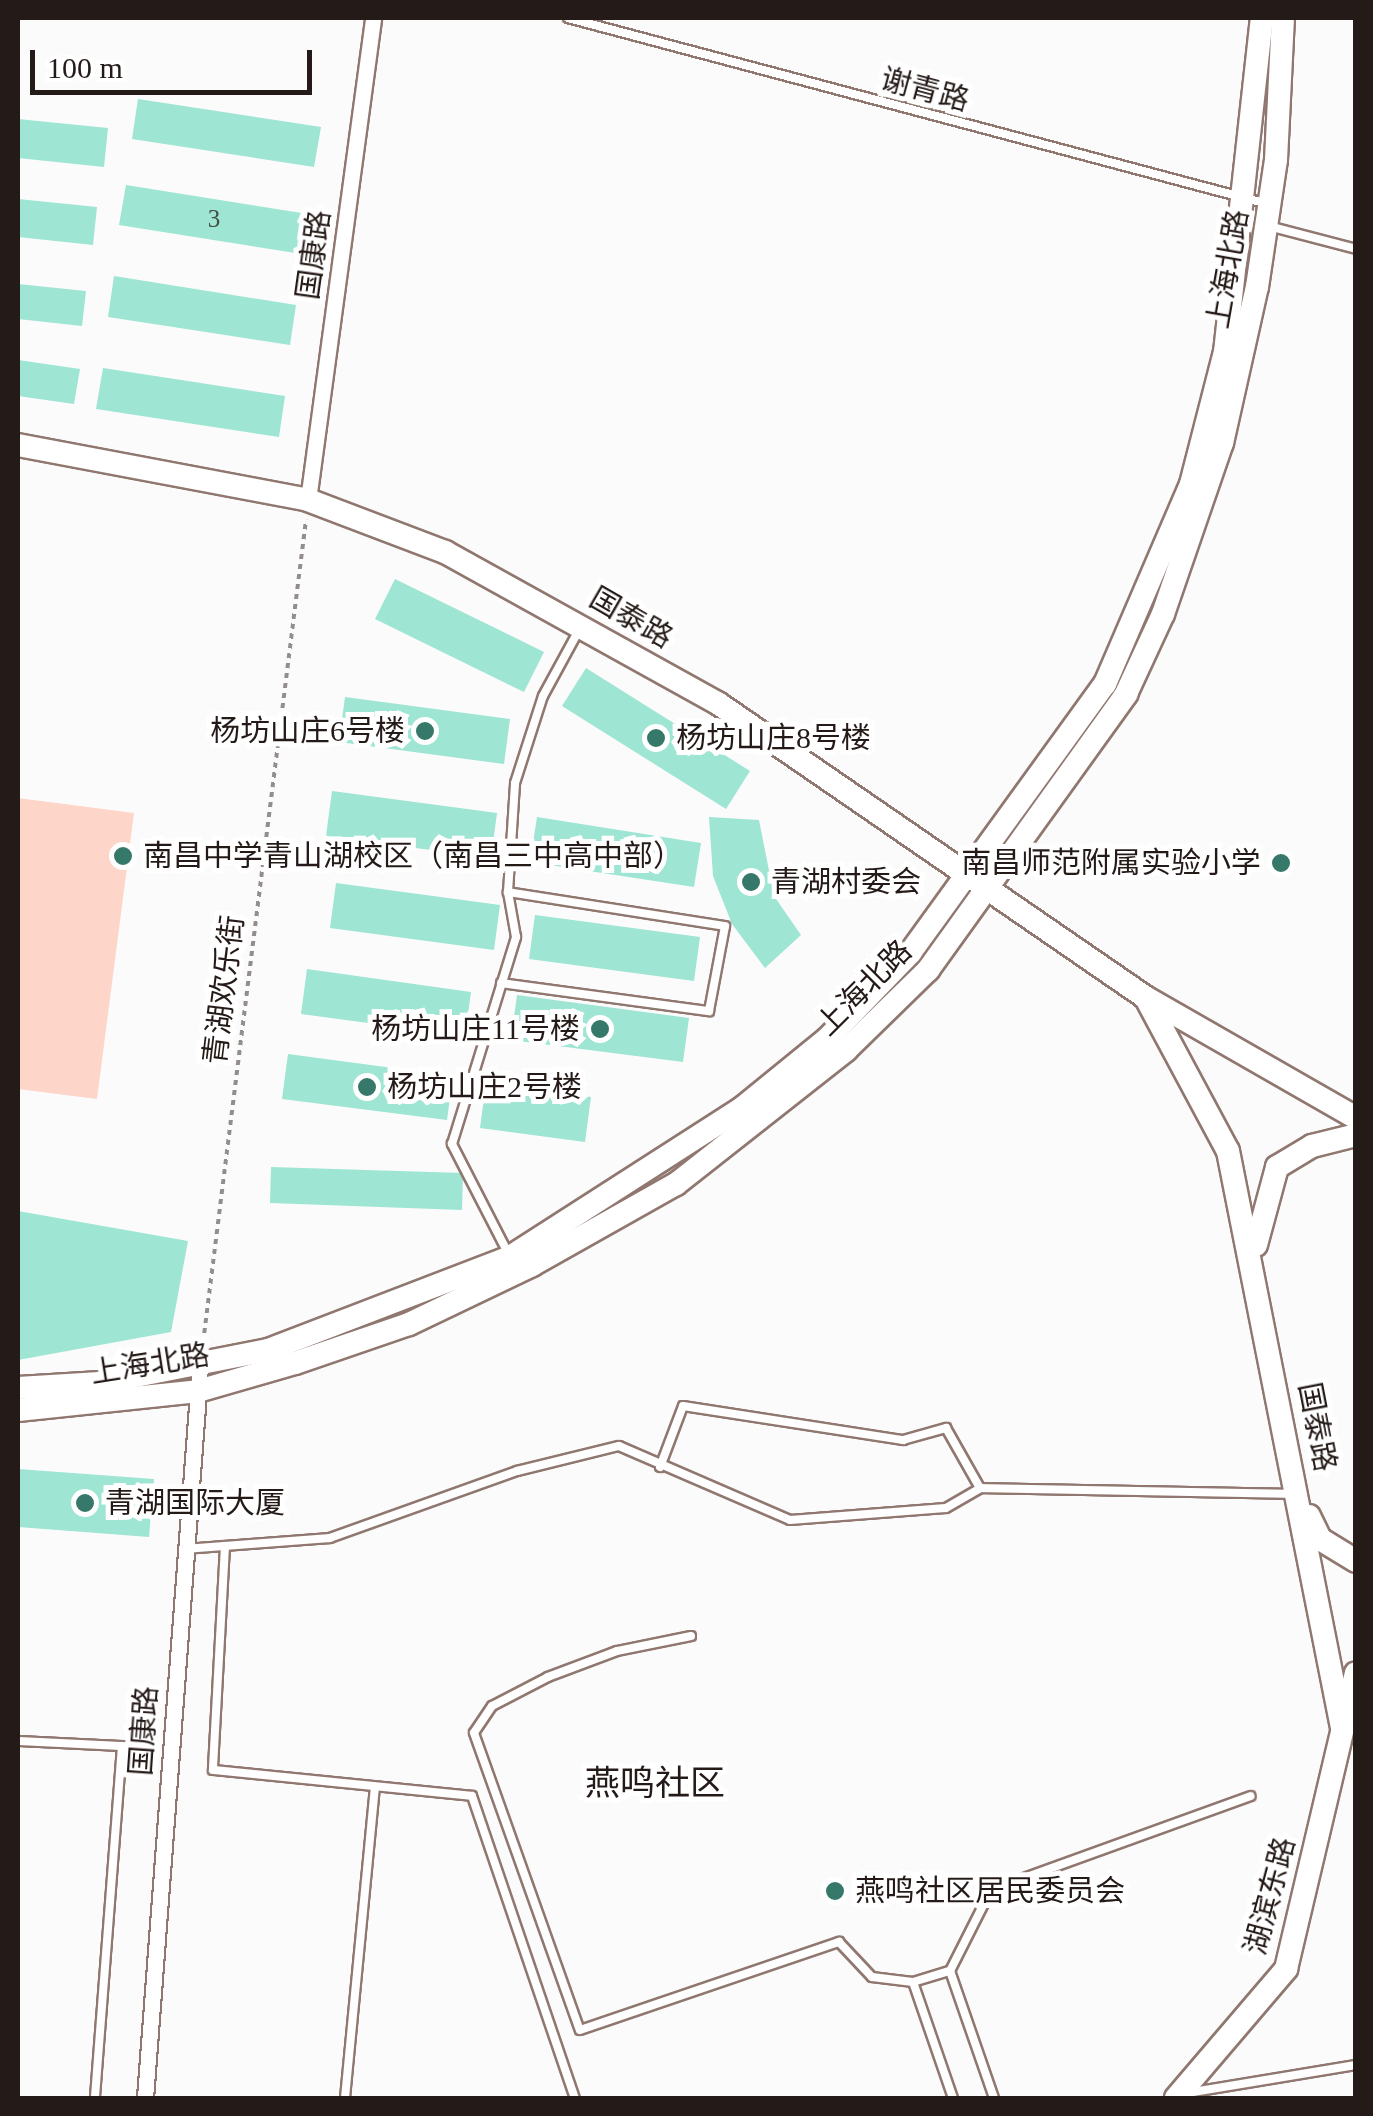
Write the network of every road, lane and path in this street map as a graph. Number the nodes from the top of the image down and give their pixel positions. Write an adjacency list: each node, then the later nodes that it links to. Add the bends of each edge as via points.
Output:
1 (374, 18): 9 (street, 国康路)
2 (568, 18): 5 (lane, 谢青路)
3 (1262, 18): 5 (main road, 上海北路)
4 (1283, 18): 6 (main road, 上海北路)
5 (1245, 200): 6 (lane, 谢青路); 11 (main road, 上海北路, via 1225,352 1192,484 1152,588 1105,684)
6 (1268, 215): 7 (lane, 谢青路); 12 (main road, 上海北路, via 1222,443 1163,614 1126,694)
7 (1356, 249)
8 (18, 445): 9 (main road, 国泰路)
9 (308, 500): 10 (main road, 国泰路, via 445,552); 20 (path, 青湖欢乐街)
10 (583, 622): 11 (main road, 国泰路); 13 (lane, via 544,696 515,783)
11 (969, 872): 12 (main road, 国泰路); 19 (main road, 上海北路, via 910,952 827,1039 631,1186)
12 (992, 889): 15 (main road, 国泰路); 20 (main road, 上海北路, via 928,970 846,1050 676,1184 409,1324)
13 (508, 892): 14 (lane, via 516,937); 14 (lane, via 725,926 709,1012)
14 (501, 984): 19 (lane, via 452,1144)
15 (1145, 997): 16 (main road, 国泰路); 18 (main road, 国泰路, via 1228,1150)
16 (1356, 1118)
17 (1356, 1135): 18 (main road, 国泰路, via 1312,1146 1277,1167)
18 (1254, 1256): 25 (main road, 国泰路)
19 (510, 1257): 20 (main road, 上海北路)
20 (199, 1379): 21 (main road, 上海北路); 22 (main road, 上海北路); 27 (street, 国康路)
21 (18, 1388)
22 (18, 1410)
23 (660, 1467): 24 (lane, via 790,1520 946,1508); 24 (lane, via 683,1406 904,1440 946,1428); 26 (lane, via 619,1446 518,1471 330,1538)
24 (980, 1488): 25 (lane)
25 (1299, 1494): 28 (main road, via 1320,1538); 31 (main road, 国泰路)
26 (224, 1546): 27 (lane); 33 (lane, via 214,1770)
27 (185, 1549): 40 (street, 国康路)
28 (1356, 1561)
29 (691, 1636): 36 (lane, via 548,1677 492,1706 474,1733 580,2030 839,1942 872,1977)
30 (1356, 1672): 31 (main road, 湖滨东路)
31 (1342, 1728): 38 (main road, 湖滨东路, via 1286,1970)
32 (18, 1741): 39 (lane, via 122,1746)
33 (376, 1786): 41 (lane); 42 (lane, via 472,1796)
34 (1251, 1796): 35 (lane, via 991,1890)
35 (950, 1971): 36 (lane); 44 (lane)
36 (914, 1982): 43 (lane)
37 (1356, 2065): 38 (lane)
38 (1181, 2096)
39 (95, 2098)
40 (145, 2098)
41 (345, 2098)
42 (575, 2098)
43 (952, 2098)
44 (994, 2098)

